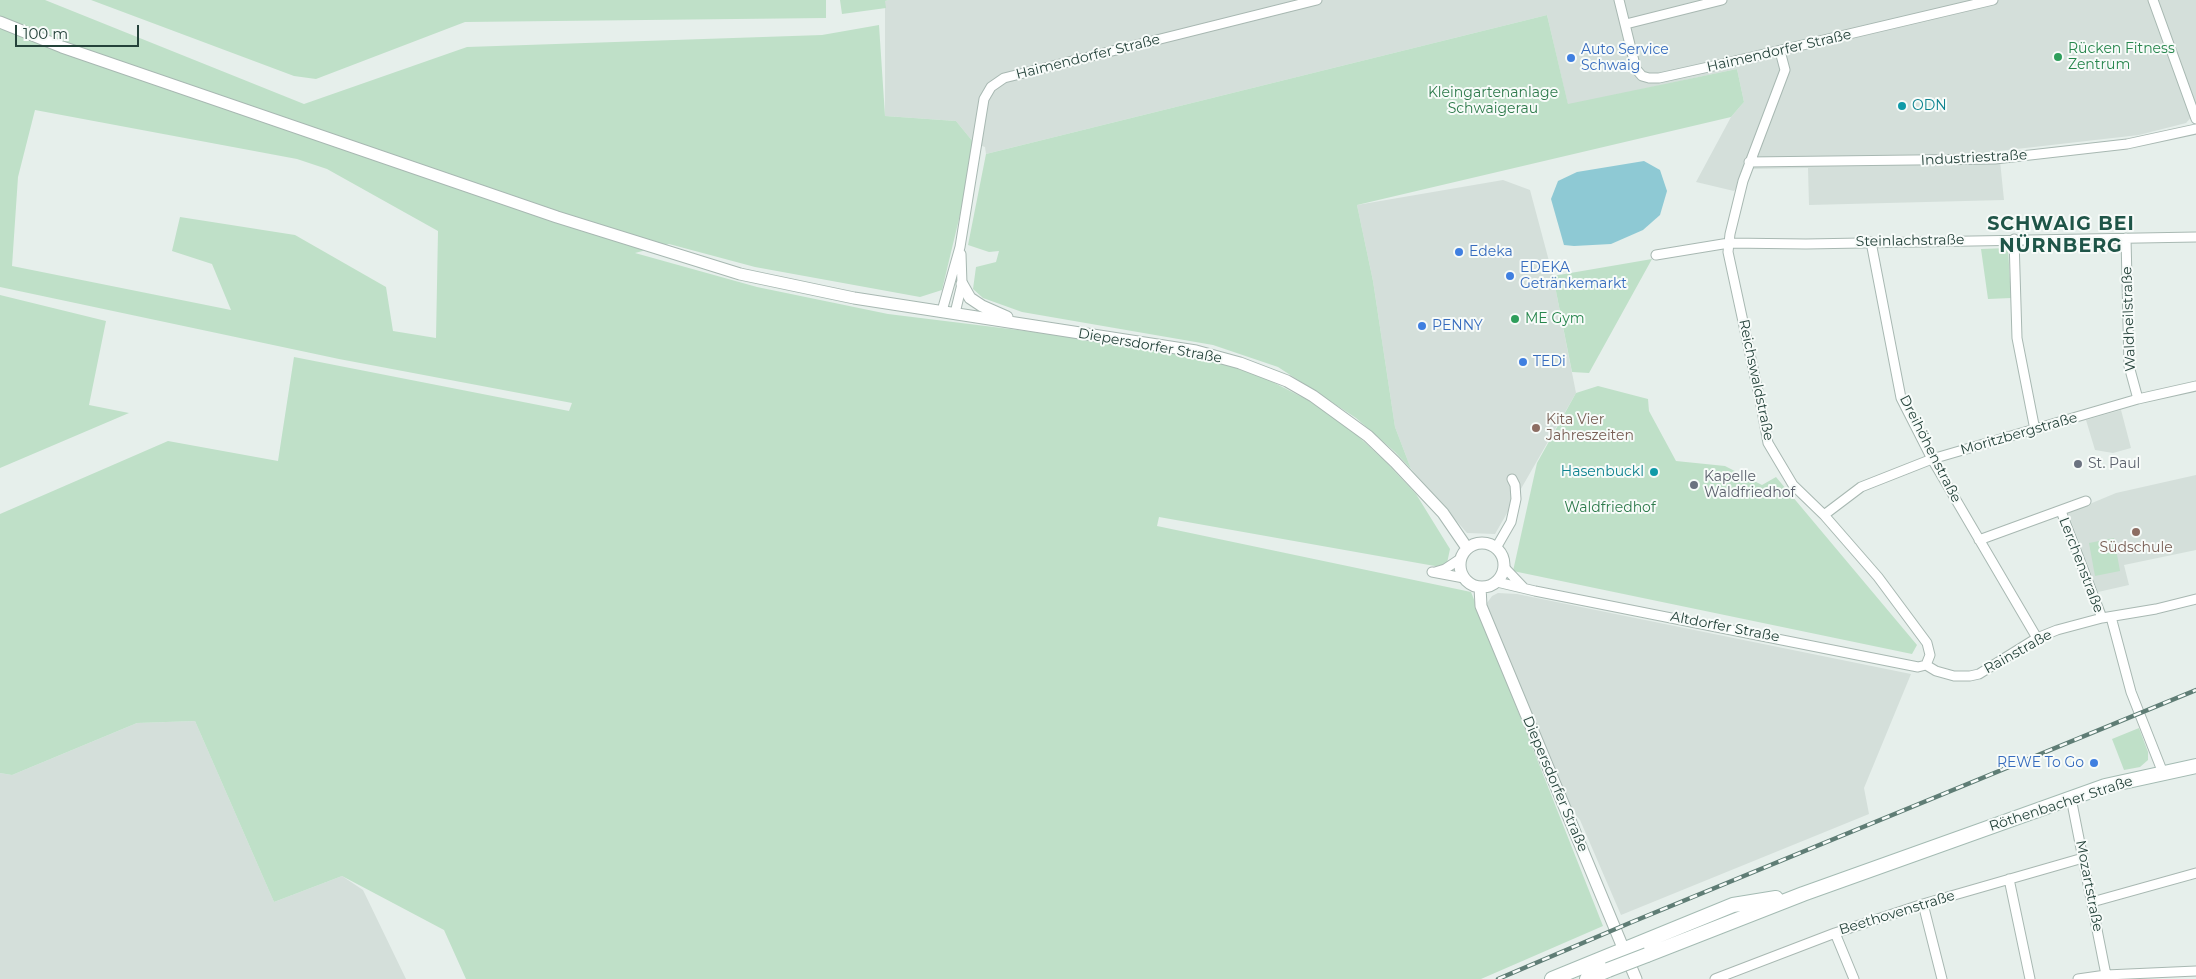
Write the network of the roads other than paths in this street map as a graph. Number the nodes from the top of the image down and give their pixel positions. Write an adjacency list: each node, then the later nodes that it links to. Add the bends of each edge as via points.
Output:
1 (1317, 0): 17 (street, Haimendorfer Straße, via 1004,78 991,87 984,98)
2 (1619, 0): 7 (street, Haimendorfer Straße)
3 (1722, 0): 7 (street)
4 (1993, 0): 8 (street, Haimendorfer Straße)
5 (2153, 0): 9 (street)
6 (0, 22): 20 (street, Diepersdorfer Straße, via 62,47 639,244 785,285)
7 (1626, 24): 8 (street, Haimendorfer Straße, via 1636,69 1649,78)
8 (1780, 51): 11 (street, Reichswaldstraße, via 1785,70)
9 (2196, 119)
10 (2196, 129): 11 (street, Industriestraße, via 2127,144 1995,159)
11 (1750, 162): 16 (street, Reichswaldstraße)
12 (2196, 237): 13 (street, Steinlachstraße)
13 (2126, 238): 14 (street, Steinlachstraße); 24 (street, Waldheilstraße, via 2129,366)
14 (2014, 239): 15 (street, Steinlachstraße); 25 (street, via 2017,338)
15 (1871, 242): 16 (street, Steinlachstraße); 26 (street, Dreihöhenstraße, via 1901,398)
16 (1729, 243): 18 (street, Steinlachstraße); 30 (street, Reichswaldstraße, via 1728,252 1768,443 1793,485)
17 (960, 247): 19 (street, Haimendorfer Straße); 20 (street, Haimendorfer Straße)
18 (1656, 255)
19 (962, 284): 21 (street, Haimendorfer Straße); 22 (street, via 970,298 982,306)
20 (942, 311): 21 (street, Diepersdorfer Straße)
21 (955, 313): 22 (street, Diepersdorfer Straße)
22 (1023, 324): 32 (street, Diepersdorfer Straße, via 1196,352 1240,363 1287,381 1337,411 1368,436 1443,514)
23 (2196, 386): 24 (street, Moritzbergstraße)
24 (2138, 400): 25 (street, Moritzbergstraße)
25 (2035, 430): 26 (street, Moritzbergstraße)
26 (1932, 459): 30 (street, Moritzbergstraße, via 1861,487); 31 (street, Dreihöhenstraße)
27 (1512, 479): 33 (street, via 1516,499 1511,522)
28 (2086, 501): 29 (street)
29 (2060, 511): 31 (street); 41 (street, Lerchenstraße)
30 (1824, 515): 43 (street, Reichswaldstraße, via 1878,577 1927,643 1930,655)
31 (1979, 540): 42 (street, Dreihöhenstraße)
32 (1467, 548): 33 (street, via 1482,543); 34 (street)
33 (1496, 548): 35 (street, via 1501,553)
34 (1460, 559): 36 (street); 36 (street, via 1445,569 1432,572)
35 (1504, 567): 37 (street); 39 (street)
36 (1464, 578): 38 (street)
37 (1497, 582): 38 (street); 39 (street, Altdorfer Straße)
38 (1480, 587): 54 (street, Diepersdorfer Straße, via 1481,606)
39 (1523, 587): 43 (street, Altdorfer Straße, via 1918,667)
40 (2196, 598): 41 (street, Rainstraße)
41 (2106, 618): 42 (street, Rainstraße); 45 (street)
42 (2037, 638): 43 (street, Rainstraße, via 1979,674 1954,676)
43 (1926, 665)
44 (2196, 766): 45 (main road, Röthenbacher Straße)
45 (2163, 773): 46 (main road, Röthenbacher Straße, via 2127,780)
46 (2071, 798): 47 (street, Mozartstraße); 50 (main road, Röthenbacher Straße)
47 (2083, 858): 49 (street, Beethovenstraße); 51 (street, Mozartstraße)
48 (2196, 874): 51 (street)
49 (2009, 879): 52 (street, Beethovenstraße); 63 (street)
50 (1803, 894): 54 (main road, via 1733,905); 59 (main road, bridge)
51 (2092, 902): 56 (street, Mozartstraße)
52 (1923, 904): 53 (street, Beethovenstraße); 62 (street)
53 (1835, 933): 60 (street, Beethovenstraße); 61 (street)
54 (1624, 948): 57 (street, Diepersdorfer Straße); 58 (main road)
55 (2196, 971): 56 (street)
56 (2106, 975): 64 (street)
57 (1635, 977)
58 (1552, 979)
59 (1587, 979)
60 (1715, 979)
61 (1854, 979)
62 (1942, 979)
63 (2030, 979)
64 (2078, 979)

